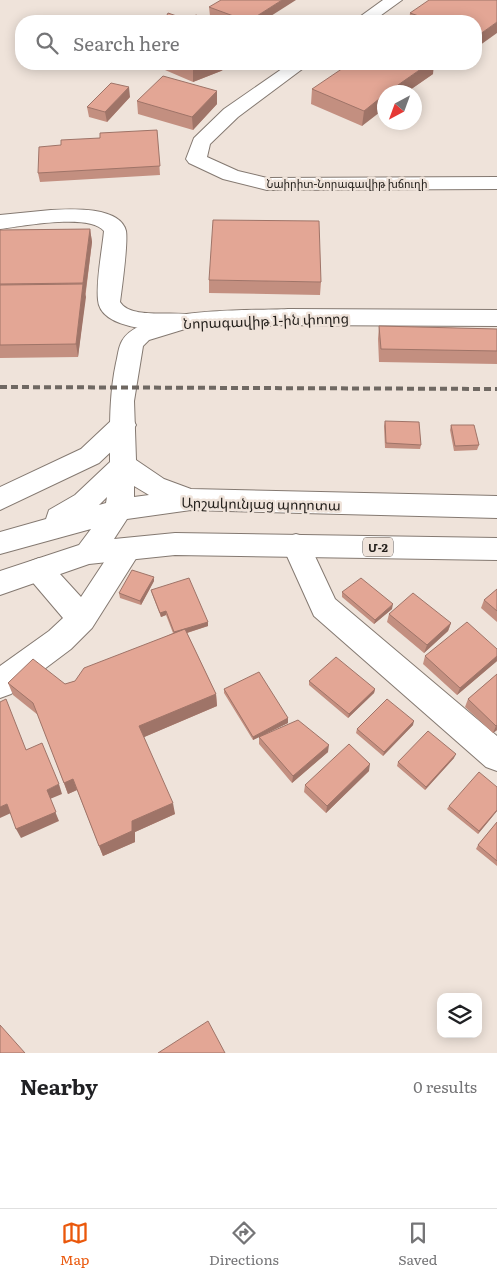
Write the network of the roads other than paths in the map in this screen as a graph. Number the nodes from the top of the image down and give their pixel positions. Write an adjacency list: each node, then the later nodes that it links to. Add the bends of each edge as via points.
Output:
1 (394, 0): 2 (main road)
2 (371, 15)
3 (292, 70): 4 (main road, Նաիրիտ-Նորագավիթ խճուղի, via 231,114 201,142 196,159 238,178 267,184)
4 (497, 182)
5 (0, 222): 7 (main road, via 51,218 103,219 115,231 109,302 115,312 134,320)
6 (497, 318): 7 (main road, Նորագավիթ 1-ին փողոց, via 288,317)
7 (185, 321): 8 (main road, Նորագավիթ 1-ին փողոց, via 141,334 132,344 123,392)
8 (123, 425): 9 (main road, Նորագավիթ 1-ին փողոց); 10 (main road, via 90,456)
9 (123, 465): 11 (main road, via 155,486); 13 (main road, Նորագավիթ 1-ին փողոց); 14 (main road, via 85,502)
10 (0, 499)
11 (190, 499): 12 (main road, Արշակունյաց պողոտա); 13 (main road, Արշակունյաց պողոտա)
12 (497, 507)
13 (119, 510): 14 (main road, Արշակունյաց պողոտա); 19 (main road)
14 (34, 532): 15 (main road, Արշակունյաց պողոտա)
15 (0, 543)
16 (296, 545): 17 (main road, Մ-2, via 176,544); 18 (main road, Մ-2); 24 (main road, via 324,607)
17 (128, 549): 19 (main road, Մ-2); 22 (main road)
18 (497, 549)
19 (89, 553): 20 (main road, Մ-2)
20 (39, 570): 21 (main road, Մ-2); 22 (main road)
21 (0, 583)
22 (82, 619): 23 (main road, via 60,640)
23 (0, 684)
24 (497, 756)

